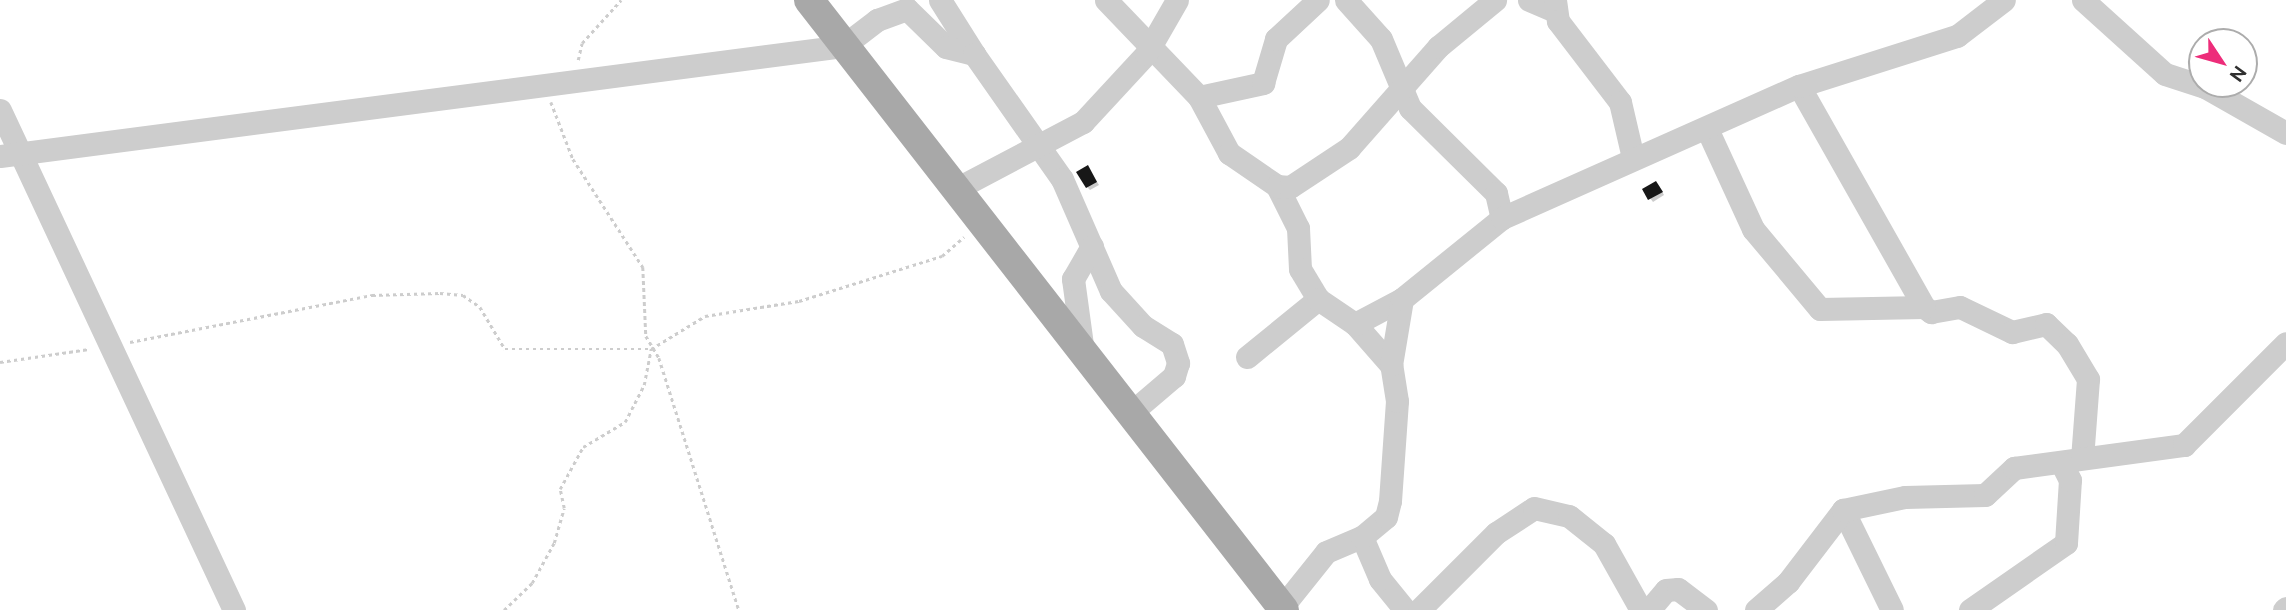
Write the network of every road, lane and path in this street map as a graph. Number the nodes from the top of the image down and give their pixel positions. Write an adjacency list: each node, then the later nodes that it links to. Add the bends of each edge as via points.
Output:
1 (621, 0): 18 (path, via 582,43 576,68)
2 (809, 0): 14 (main road)
3 (940, 0): 16 (street)
4 (1106, 0): 15 (street)
5 (1177, 0): 15 (street)
6 (1318, 0): 20 (street, via 1276,39 1263,83)
7 (1346, 0): 19 (street, via 1381,39)
8 (1495, 0): 19 (street, via 1457,29)
9 (1528, 0): 12 (street)
10 (2004, 0): 17 (street, via 1957,36)
11 (2083, 0): 23 (street, via 2165,74 2205,87)
12 (1555, 6): 26 (street, via 1620,102)
13 (875, 10): 14 (street); 16 (street, via 914,11 946,47)
14 (843, 46): 18 (street); 28 (main road)
15 (1152, 47): 20 (street); 24 (street, via 1083,122)
16 (974, 54): 24 (street)
17 (1798, 86): 22 (street); 34 (street)
18 (556, 88): 25 (street); 38 (path, via 555,118 573,159 643,267)
19 (1402, 90): 27 (street, via 1371,128 1319,172 1290,187); 29 (street, via 1410,108 1496,193)
20 (1199, 97): 27 (street, via 1229,153)
21 (0, 110): 25 (street)
22 (1708, 131): 26 (street); 34 (street, via 1753,229 1820,309)
23 (2286, 133)
24 (1037, 141): 28 (street); 31 (street, via 1081,212)
25 (11, 154): 37 (street)
26 (1633, 158): 29 (street)
27 (1277, 186): 32 (street, via 1298,228 1300,269)
28 (954, 190): 30 (main road)
29 (1502, 218): 33 (street)
30 (981, 224): 38 (path, via 942,256 799,301 705,316); 39 (main road)
31 (1092, 246): 39 (street, via 1073,279); 43 (street, via 1111,291 1143,326 1172,344 1178,363 1174,376)
32 (1318, 299): 35 (street); 40 (street)
33 (1402, 299): 35 (street); 42 (street)
34 (1924, 307): 44 (street, via 1931,312 1960,307 2012,332 2046,324 2056,330 2088,379)
35 (1355, 324): 42 (street)
36 (2286, 343): 44 (street, via 2184,445)
37 (114, 346): 38 (path, via 372,295 440,293 463,295 480,307 505,349); 41 (path); 48 (street)
38 (651, 349): 49 (path, via 644,385 625,422 583,447 559,489 564,508 554,543 532,583); 50 (path, via 659,358)
39 (1083, 352): 43 (main road)
40 (1247, 357)
41 (0, 362)
42 (1391, 365): 46 (street, via 1397,401 1390,501 1386,517)
43 (1133, 411): 47 (main road)
44 (2071, 460): 45 (street, via 2014,468 1985,495 1905,497); 58 (street, via 2066,543)
45 (1843, 510): 56 (street, via 1788,582); 57 (street)
46 (1362, 537): 47 (street, via 1326,552); 51 (street, via 1380,579)
47 (1283, 609)
48 (234, 610)
49 (504, 610)
50 (739, 610)
51 (1405, 610)
52 (1419, 610): 53 (street, via 1496,533 1534,508 1569,516 1604,544)
53 (1641, 610)
54 (1650, 610): 55 (street, via 1666,590 1678,589)
55 (1706, 610)
56 (1756, 610)
57 (1892, 610)
58 (1970, 610)

